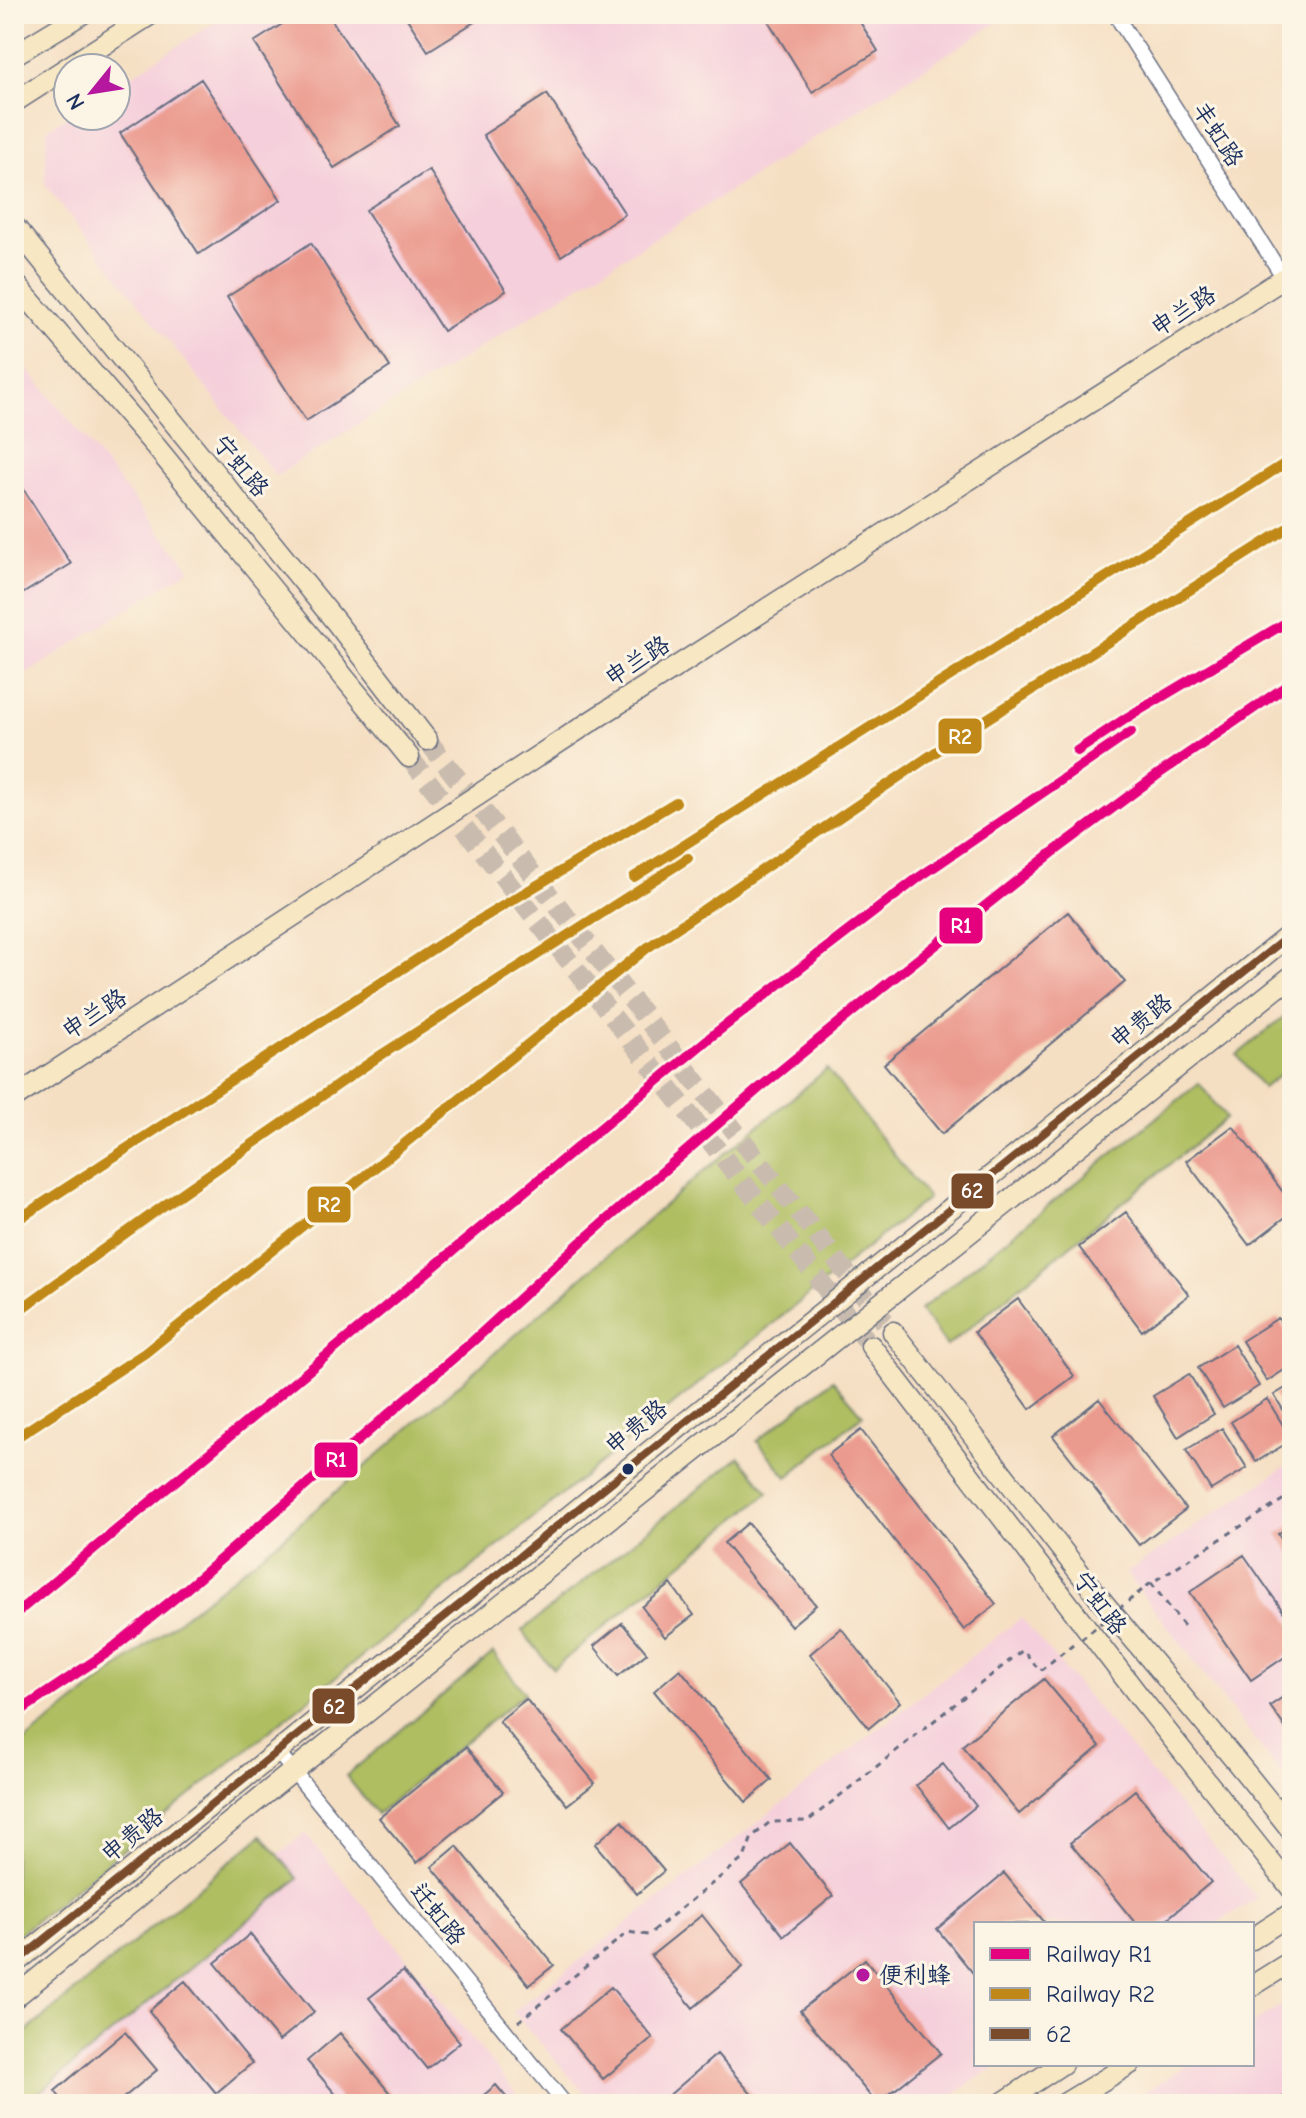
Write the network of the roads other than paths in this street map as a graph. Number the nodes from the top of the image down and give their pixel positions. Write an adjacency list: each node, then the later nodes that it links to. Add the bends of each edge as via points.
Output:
1 (82, 14): 4 (main road)
2 (151, 14): 5 (main road)
3 (1115, 14): 7 (street, 丰虹路)
4 (14, 55)
5 (14, 102)
6 (14, 226): 9 (main road, 宁虹路)
7 (1288, 275): 13 (main road, 申兰路)
8 (14, 282): 10 (main road)
9 (427, 740)
10 (409, 757)
11 (1292, 933): 16 (main road, 申贵路)
12 (1292, 976): 17 (main road)
13 (14, 1098)
14 (893, 1332): 18 (main road, 宁虹路, via 1099,1597)
15 (871, 1346): 19 (main road, 宁虹路)
16 (277, 1751): 17 (street, 迁虹路); 23 (main road, 申贵路)
17 (293, 1771): 25 (main road); 28 (street, 迁虹路)
18 (1292, 1831)
19 (1292, 1889)
20 (1292, 1913): 21 (main road)
21 (1254, 1938)
22 (1292, 1961): 24 (main road)
23 (14, 1964)
24 (1254, 1985)
25 (14, 1998)
26 (1059, 2066): 29 (main road)
27 (1127, 2066): 30 (main road)
28 (565, 2104)
29 (1001, 2104)
30 (1064, 2104)

